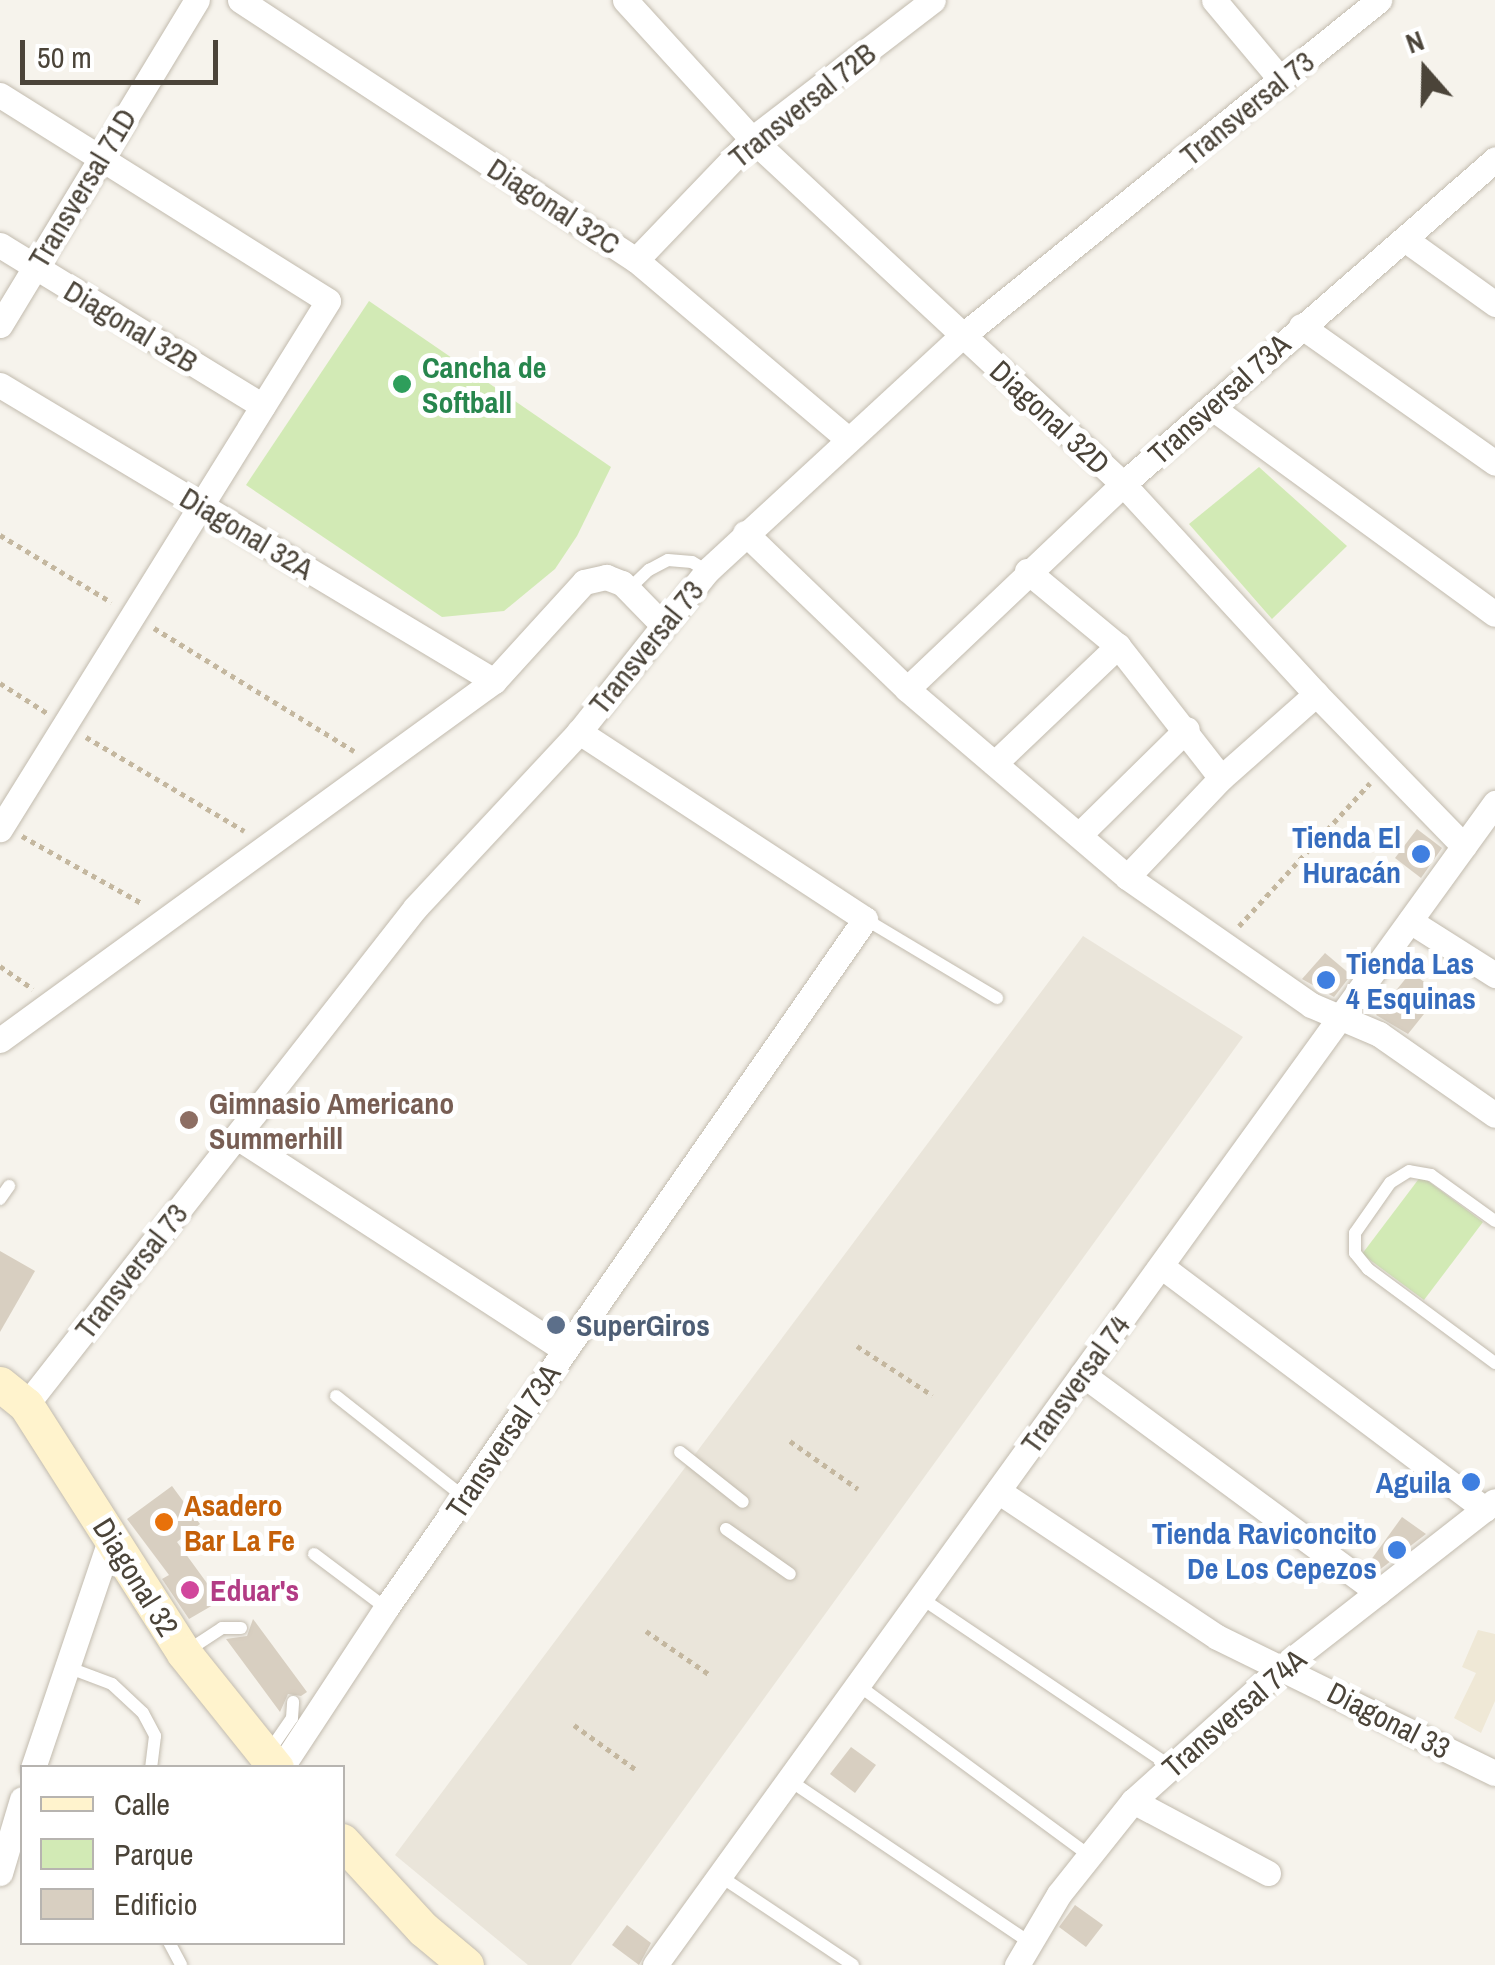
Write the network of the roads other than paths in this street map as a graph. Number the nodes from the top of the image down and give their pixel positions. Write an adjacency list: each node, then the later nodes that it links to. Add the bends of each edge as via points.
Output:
1 (197, 0): 10 (street, Transversal 71D)
2 (240, 0): 14 (street, Diagonal 32C)
3 (625, 0): 9 (street, Diagonal 32D)
4 (933, 0): 9 (street, Transversal 72B)
5 (1214, 0): 7 (street)
6 (1378, 0): 7 (street, Transversal 73)
7 (1282, 82): 19 (street, Transversal 73)
8 (0, 95): 10 (street)
9 (752, 138): 14 (street, Transversal 72B); 19 (street, Diagonal 32D)
10 (100, 158): 15 (street, Transversal 71D); 21 (street, via 328,301)
11 (1495, 158): 12 (street, Transversal 73A)
12 (1406, 240): 16 (street); 18 (street, Transversal 73A)
13 (0, 245): 15 (street, Diagonal 32B)
14 (636, 260): 23 (street, Diagonal 32C)
15 (34, 267): 17 (street, Transversal 71D); 21 (street, Diagonal 32B)
16 (1495, 304)
17 (0, 325)
18 (1301, 326): 22 (street, Transversal 73A); 24 (street)
19 (962, 336): 23 (street, Transversal 73); 25 (street, Diagonal 32D)
20 (0, 385): 26 (street, Diagonal 32A)
21 (262, 406): 26 (street)
22 (1211, 407): 25 (street, Transversal 73A); 31 (street)
23 (848, 439): 27 (street, Transversal 73)
24 (1495, 463)
25 (1123, 484): 28 (street, Transversal 73A); 36 (street, Diagonal 32D)
26 (201, 506): 34 (street, Diagonal 32A); 42 (street)
27 (745, 533): 29 (street, Transversal 73); 35 (street)
28 (1027, 570): 33 (street); 35 (street, Transversal 73A)
29 (707, 571): 30 (lane, via 668,560); 32 (street, Transversal 73)
30 (629, 588): 32 (street); 34 (street, via 606,577 584,582)
31 (1495, 614)
32 (663, 626): 38 (street, Transversal 73)
33 (1118, 646): 37 (street); 39 (street)
34 (494, 682): 51 (street)
35 (908, 689): 39 (street)
36 (1316, 694): 40 (street); 44 (street, Diagonal 32D)
37 (1187, 729): 40 (street); 43 (street)
38 (579, 732): 46 (street); 53 (street, Transversal 73, via 415,908)
39 (995, 763): 43 (street)
40 (1221, 778): 45 (street)
41 (1495, 803): 44 (street, Transversal 74)
42 (1, 826)
43 (1078, 835): 45 (street)
44 (1464, 846): 47 (street, Transversal 74)
45 (1127, 877): 50 (street, via 1311,1005)
46 (865, 919): 49 (lane); 58 (street, Transversal 73A)
47 (1410, 921): 48 (street); 50 (street, Transversal 74)
48 (1495, 975)
49 (997, 998)
50 (1340, 1018): 52 (street, via 1378,1034); 57 (street, Transversal 74)
51 (0, 1040)
52 (1495, 1115)
53 (238, 1137): 58 (street); 61 (street, Transversal 73)
54 (9, 1186): 55 (lane)
55 (0, 1200)
56 (1495, 1221): 59 (lane, via 1431,1175 1409,1170 1390,1184 1355,1233 1354,1253)
57 (1160, 1266): 60 (street, Transversal 74); 67 (street)
58 (564, 1350): 65 (street, Transversal 73A)
59 (1495, 1363)
60 (1082, 1374): 64 (street, Transversal 74); 72 (street)
61 (13, 1394): 69 (street, Diagonal 32)
62 (336, 1396): 65 (lane)
63 (680, 1452): 66 (lane)
64 (998, 1491): 73 (street, Transversal 74); 78 (street, Diagonal 33, via 1217,1636)
65 (465, 1498): 74 (street, Transversal 73A)
66 (744, 1502)
67 (1490, 1505): 72 (street, Transversal 74A)
68 (726, 1529): 71 (lane)
69 (111, 1538): 76 (street, Diagonal 32); 77 (street)
70 (314, 1554): 74 (lane)
71 (790, 1574)
72 (1378, 1592): 78 (street, Transversal 74A)
73 (921, 1598): 79 (street, Transversal 74); 84 (lane)
74 (386, 1608): 81 (street, Transversal 73A)
75 (242, 1628): 76 (lane, via 222,1628)
76 (184, 1653): 81 (street, Diagonal 32)
77 (67, 1667): 82 (street); 83 (lane, via 112,1684 143,1713 154,1736)
78 (1281, 1668): 84 (street, Transversal 74A); 85 (street, Diagonal 33)
79 (858, 1685): 86 (street, Transversal 74); 90 (lane)
80 (293, 1702): 81 (lane)
81 (275, 1763)
82 (34, 1765)
83 (152, 1765)
84 (1172, 1768): 87 (street, Transversal 74A)
85 (1495, 1773)
86 (789, 1780): 93 (street, Transversal 74); 94 (lane)
87 (1132, 1801): 90 (street, Transversal 74A); 92 (street)
88 (20, 1806): 91 (street)
89 (345, 1844): 95 (street, via 422,1929)
90 (1087, 1854): 94 (street, Transversal 74A)
91 (0, 1873)
92 (1268, 1873)
93 (720, 1876): 96 (street, Transversal 74); 97 (lane)
94 (1023, 1954)
95 (466, 1965)
96 (655, 1965)
97 (853, 1965)

